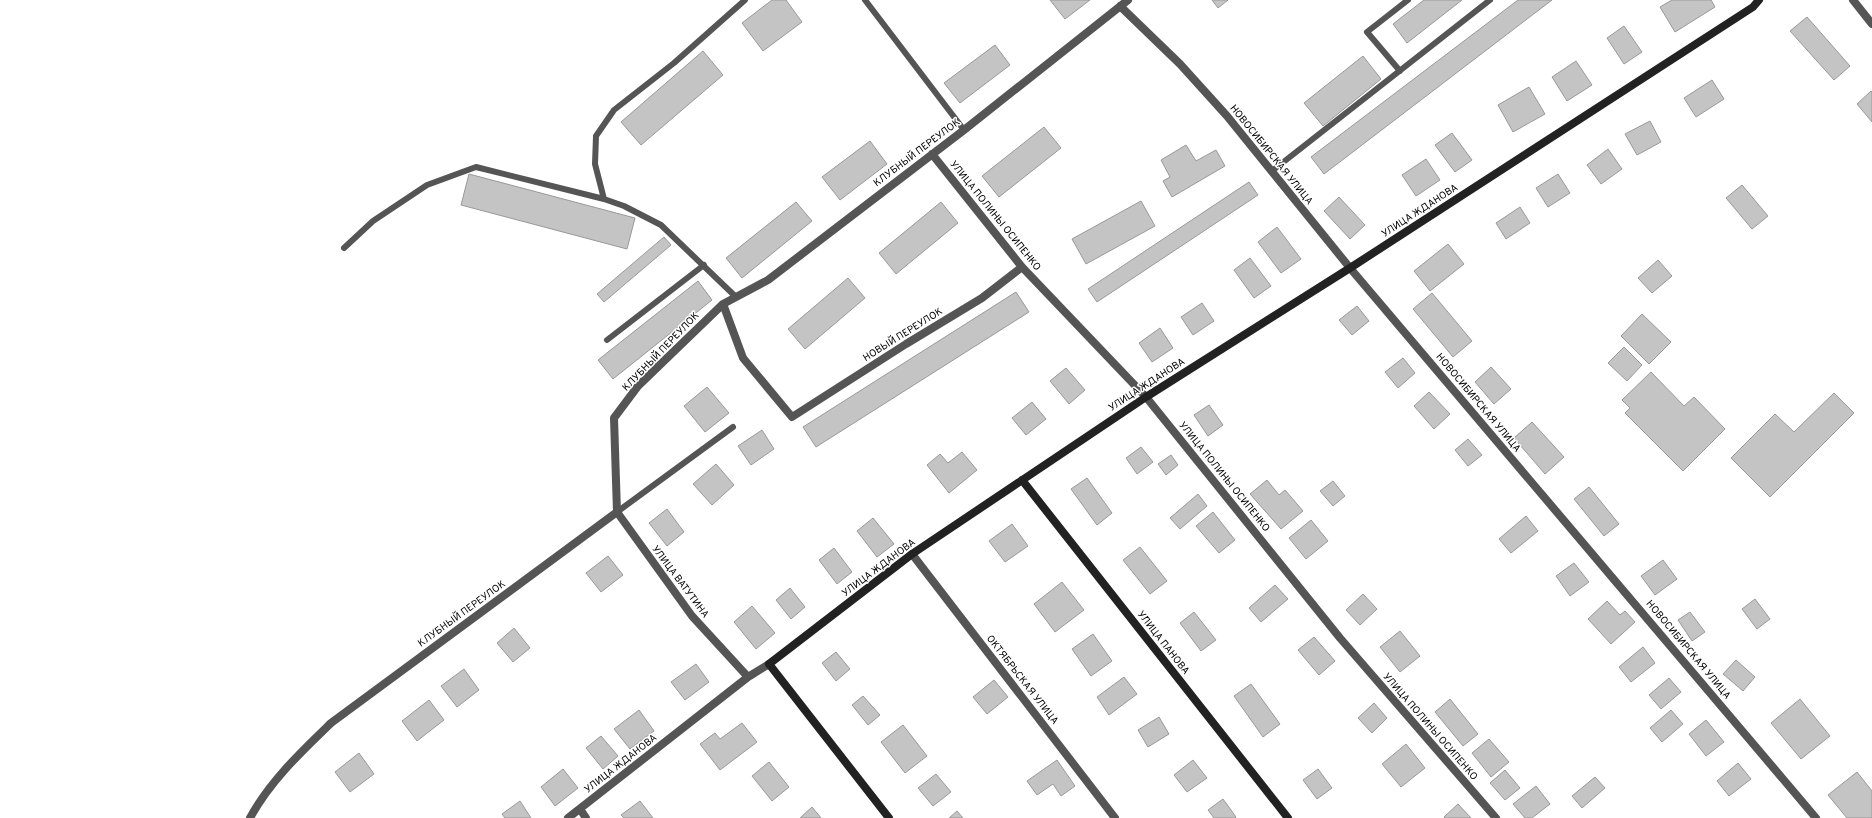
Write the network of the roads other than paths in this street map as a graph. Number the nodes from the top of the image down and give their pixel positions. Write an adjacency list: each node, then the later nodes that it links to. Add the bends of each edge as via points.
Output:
1 (745, 0): 14 (lane, via 674,63 614,110 596,136 595,164)
2 (865, 0): 11 (lane)
3 (1128, 0): 8 (street, КЛУБНЫЙ ПЕРЕУЛОК)
4 (1408, 0): 10 (lane, via 1367,32)
5 (1490, 0): 10 (lane)
6 (1759, 0): 18 (main road, УЛИЦА ЖДАНОВА, via 1746,11)
7 (1853, 0): 9 (street)
8 (1120, 6): 11 (street, КЛУБНЫЙ ПЕРЕУЛОК); 13 (street, НОВОСИБИРСКАЯ УЛИЦА, via 1180,64)
9 (1872, 24)
10 (1400, 70): 13 (lane)
11 (964, 130): 12 (street, КЛУБНЫЙ ПЕРЕУЛОК)
12 (932, 154): 17 (street, УЛИЦА ПОЛИНЫ ОСИПЕНКО); 19 (street, КЛУБНЫЙ ПЕРЕУЛОК, via 768,280)
13 (1272, 171): 18 (street, НОВОСИБИРСКАЯ УЛИЦА)
14 (604, 199): 15 (lane, via 476,167 427,185 373,221); 16 (lane, via 661,225)
15 (344, 248)
16 (704, 265): 19 (lane); 21 (lane)
17 (1022, 267): 20 (street, НОВЫЙ ПЕРЕУЛОК, via 982,298 792,417 743,358); 22 (street, УЛИЦА ПОЛИНЫ ОСИПЕНКО)
18 (1350, 268): 22 (main road, УЛИЦА ЖДАНОВА); 37 (street, НОВОСИБИРСКАЯ УЛИЦА)
19 (736, 297): 20 (street, КЛУБНЫЙ ПЕРЕУЛОК)
20 (724, 304): 25 (street, КЛУБНЫЙ ПЕРЕУЛОК, via 638,386 614,418)
21 (607, 340)
22 (1146, 397): 24 (main road, УЛИЦА ЖДАНОВА); 36 (street, УЛИЦА ПОЛИНЫ ОСИПЕНКО, via 1340,638)
23 (734, 427): 25 (lane)
24 (1022, 480): 26 (main road, УЛИЦА ЖДАНОВА); 35 (main road, УЛИЦА ПАНОВА)
25 (617, 512): 28 (street, УЛИЦА ВАТУТИНА, via 692,616); 30 (street, КЛУБНЫЙ ПЕРЕУЛОК, via 331,723 289,764 260,799)
26 (912, 554): 27 (main road, УЛИЦА ЖДАНОВА); 34 (street, ОКТЯБРЬСКАЯ УЛИЦА)
27 (769, 664): 28 (street, УЛИЦА ЖДАНОВА); 33 (main road)
28 (748, 677): 29 (street, УЛИЦА ЖДАНОВА)
29 (580, 809): 31 (street, УЛИЦА ЖДАНОВА); 32 (street)
30 (250, 818)
31 (568, 818)
32 (586, 818)
33 (889, 818)
34 (1116, 818)
35 (1288, 818)
36 (1496, 818)
37 (1816, 818)

